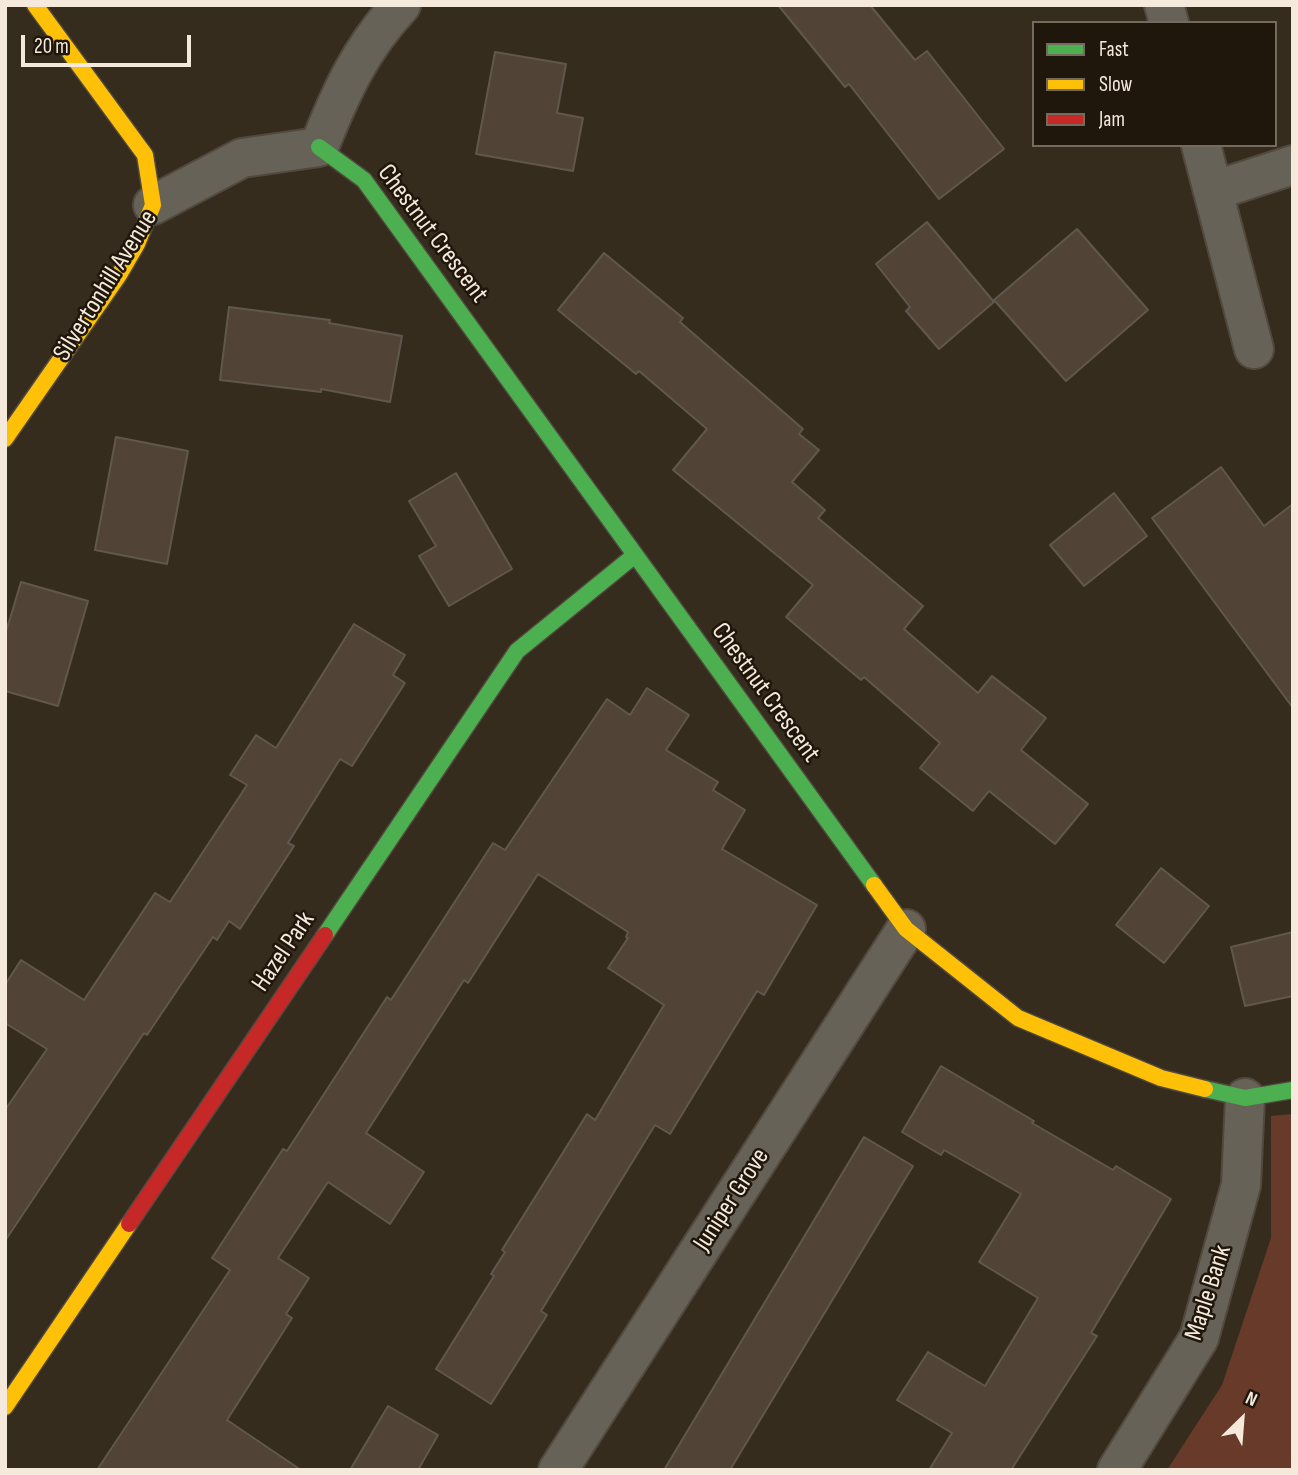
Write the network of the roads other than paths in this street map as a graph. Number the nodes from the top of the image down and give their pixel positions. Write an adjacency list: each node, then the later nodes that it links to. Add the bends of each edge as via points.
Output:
1 (35, 5): 7 (street, via 145,155)
2 (401, 5): 3 (street, via 374,34 344,83)
3 (319, 147): 7 (street, Silvertonhill Avenue, via 242,158); 10 (street, Chestnut Crescent, via 365,180)
4 (1202, 147): 6 (street)
5 (1293, 165): 6 (street)
6 (1213, 191): 8 (street)
7 (153, 205): 9 (street, Silvertonhill Avenue, via 119,275)
8 (1254, 349)
9 (5, 439)
10 (635, 555): 11 (street, Chestnut Crescent); 14 (street, Hazel Park, via 517,651)
11 (906, 929): 13 (street, Chestnut Crescent, via 1018,1018 1161,1078); 15 (street, Juniper Grove)
12 (1293, 1090): 13 (street, Chestnut Crescent)
13 (1245, 1098): 16 (street, Maple Bank, via 1241,1185 1199,1338)
14 (5, 1407)
15 (558, 1470)
16 (1117, 1470)

